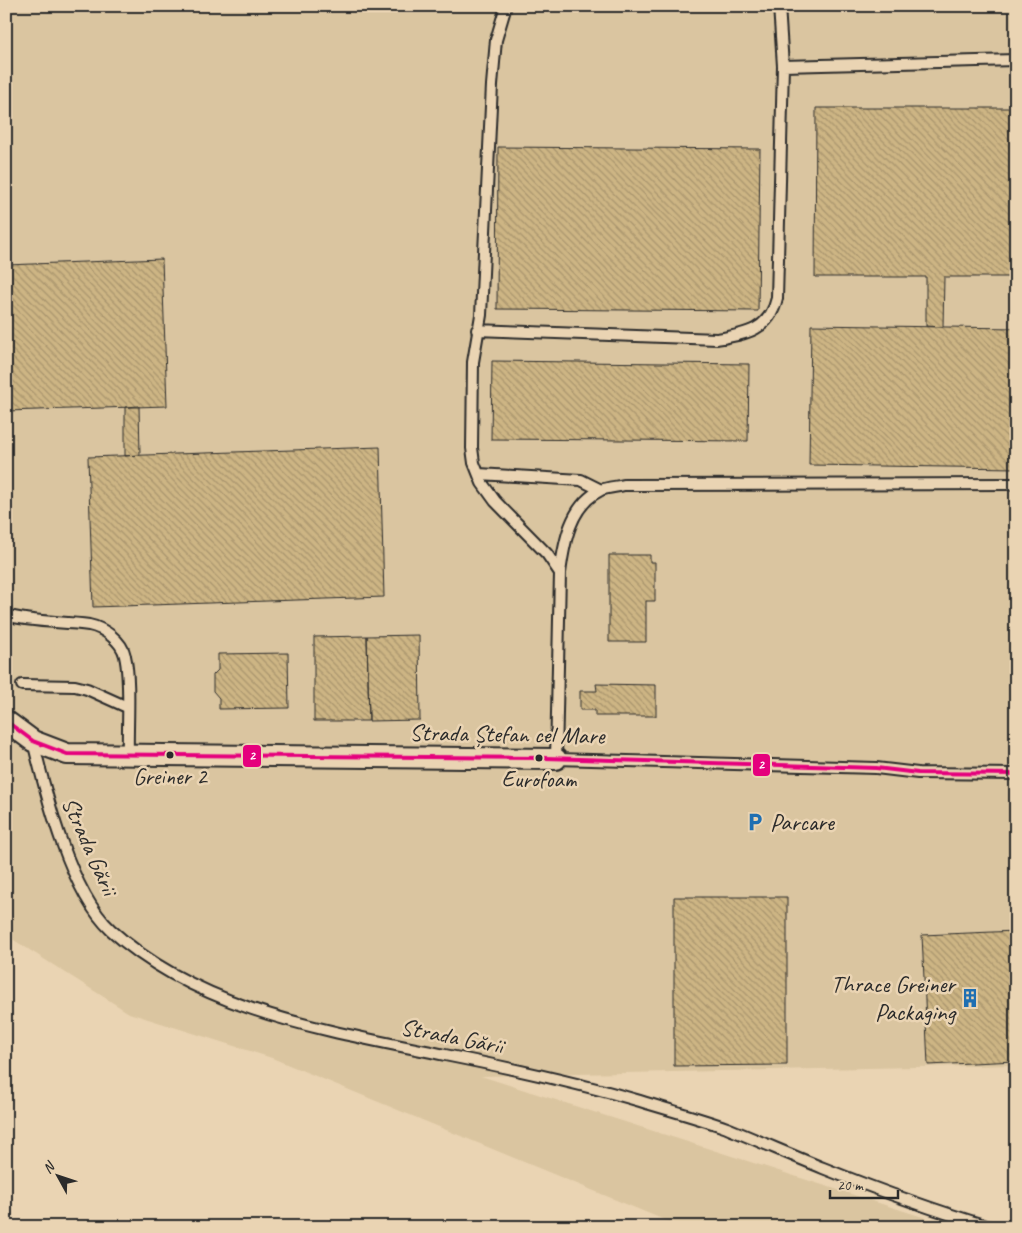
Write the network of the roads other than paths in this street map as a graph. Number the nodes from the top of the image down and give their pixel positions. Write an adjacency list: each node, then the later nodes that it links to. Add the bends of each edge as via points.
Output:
1 (506, 6): 5 (lane, via 496,40 492,76 481,315)
2 (779, 6): 4 (lane)
3 (1016, 60): 4 (lane)
4 (782, 66): 5 (lane, via 777,298 764,323 737,335 717,338)
5 (477, 330): 6 (lane, via 473,362 472,448)
6 (479, 474): 8 (lane, via 581,480); 9 (lane, via 495,501 547,554)
7 (1016, 484): 8 (lane, via 624,485)
8 (601, 490): 9 (lane, via 584,504 571,523 564,542)
9 (560, 573): 16 (lane)
10 (6, 615): 12 (lane, via 26,621 91,626 118,641 125,654)
11 (22, 685): 12 (lane, via 87,688)
12 (127, 707): 15 (lane)
13 (6, 721): 14 (street, Strada Ștefan cel Mare)
14 (32, 741): 15 (street, Strada Ștefan cel Mare, via 67,754); 18 (lane, Strada Gării, via 48,803 85,894 110,929 190,985 254,1009 340,1034 523,1070 637,1100 726,1128 921,1205)
15 (128, 755): 16 (street, Strada Ștefan cel Mare)
16 (556, 758): 17 (lane, Strada Ștefan cel Mare)
17 (1016, 774)
18 (990, 1227)

